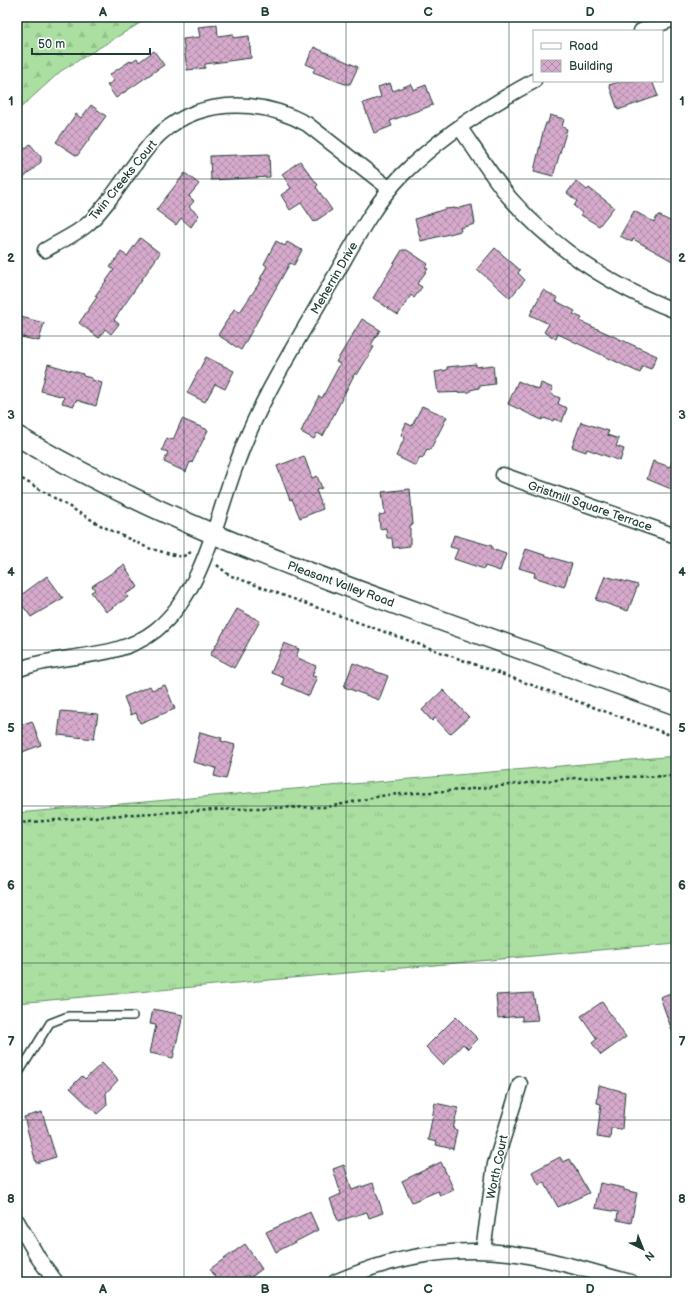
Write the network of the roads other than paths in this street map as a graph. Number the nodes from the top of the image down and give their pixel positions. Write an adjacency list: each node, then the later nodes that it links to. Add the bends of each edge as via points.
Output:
1 (676, 18): 2 (street)
2 (644, 30)
3 (533, 82): 4 (street, Meherrin Drive)
4 (460, 128): 5 (street, Meherrin Drive, via 425,154); 7 (street, via 509,197 564,250 608,280)
5 (390, 190): 6 (street, Twin Creeks Court, via 295,117 261,106 222,106 193,115 164,131 140,157 89,223); 10 (street, Meherrin Drive, via 374,210 266,399 238,458)
6 (45, 250)
7 (676, 311)
8 (17, 436): 10 (main road, Pleasant Valley Road, via 92,478)
9 (503, 475): 11 (street, Gristmill Square Terrace)
10 (212, 535): 12 (street, Meherrin Drive, via 194,581 176,610 156,630 121,649); 13 (main road, Pleasant Valley Road, via 339,584)
11 (676, 536)
12 (17, 670)
13 (676, 705)
14 (133, 1016): 15 (lane, via 68,1016 50,1023)
15 (17, 1076)
16 (520, 1084): 18 (street, Worth Court, via 495,1164)
17 (17, 1221): 20 (street)
18 (483, 1251): 19 (street, via 511,1253); 21 (street, via 456,1251 402,1259 361,1270)
19 (605, 1279): 22 (street)
20 (56, 1282)
21 (335, 1282)
22 (631, 1282)

